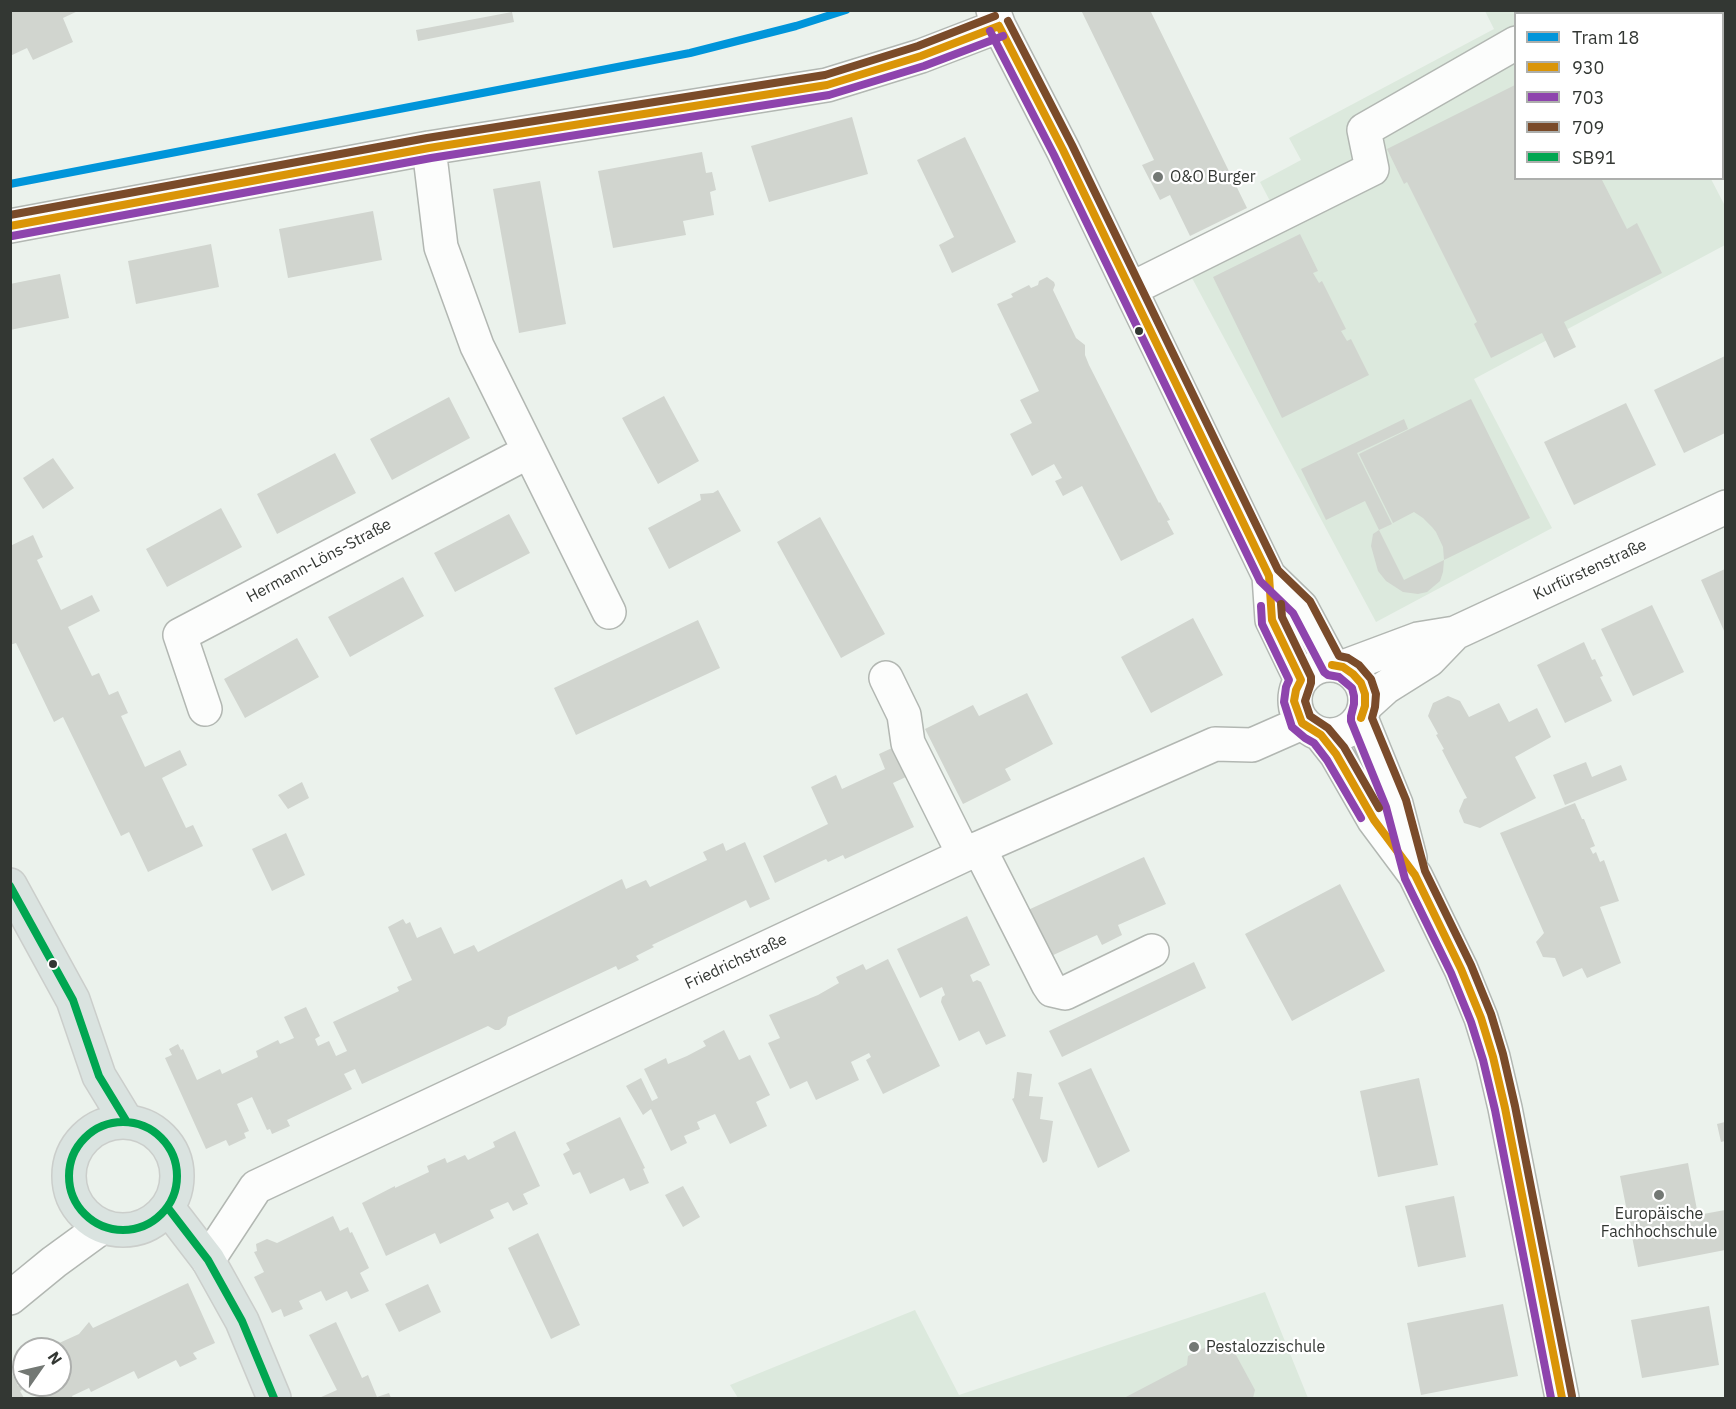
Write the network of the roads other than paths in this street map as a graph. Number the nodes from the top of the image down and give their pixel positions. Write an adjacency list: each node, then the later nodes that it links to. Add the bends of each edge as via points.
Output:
1 (996, 18): 3 (street, via 921,56 827,85); 5 (street)
2 (1514, 44): 5 (street, via 1364,130 1372,169)
3 (429, 148): 4 (street); 6 (street, via 441,247 477,346)
4 (10, 226)
5 (1131, 289): 8 (street)
6 (528, 452): 9 (street); 14 (street, Hermann-Löns-Straße, via 180,635)
7 (1725, 507): 10 (street, Kurfürstenstraße)
8 (1269, 576): 11 (street, via 1301,607); 13 (street, via 1272,620)
9 (609, 612)
10 (1455, 633): 11 (street, Kurfürstenstraße, via 1418,639); 15 (street, Kurfürstenstraße, via 1429,660 1386,687)
11 (1338, 666): 13 (street, via 1320,666); 15 (street, via 1361,683 1365,694)
12 (886, 678): 17 (street, via 904,715 908,743)
13 (1301, 680): 16 (street, via 1294,701 1297,712)
14 (205, 709)
15 (1363, 712): 16 (street, via 1354,727 1344,733 1332,736); 18 (street, via 1396,804)
16 (1312, 729): 17 (street, Friedrichstraße, via 1252,745 1215,744); 18 (street, via 1336,754 1374,820)
17 (972, 851): 20 (street, via 1052,990 1065,993); 24 (street, Friedrichstraße, via 256,1187)
18 (1414, 875): 27 (street, via 1461,969 1493,1057)
19 (10, 885): 21 (main road, via 73,1000 99,1076)
20 (1152, 951)
21 (127, 1122): 22 (main road, via 155,1132 171,1150 177,1179); 23 (main road, via 104,1125 87,1135 69,1166 69,1186 75,1202 86,1217)
22 (168, 1208): 23 (main road, via 149,1225 127,1231); 24 (main road)
23 (102, 1227): 25 (street)
24 (208, 1260): 26 (main road, via 242,1321)
25 (10, 1298)
26 (274, 1398)
27 (1562, 1398)

